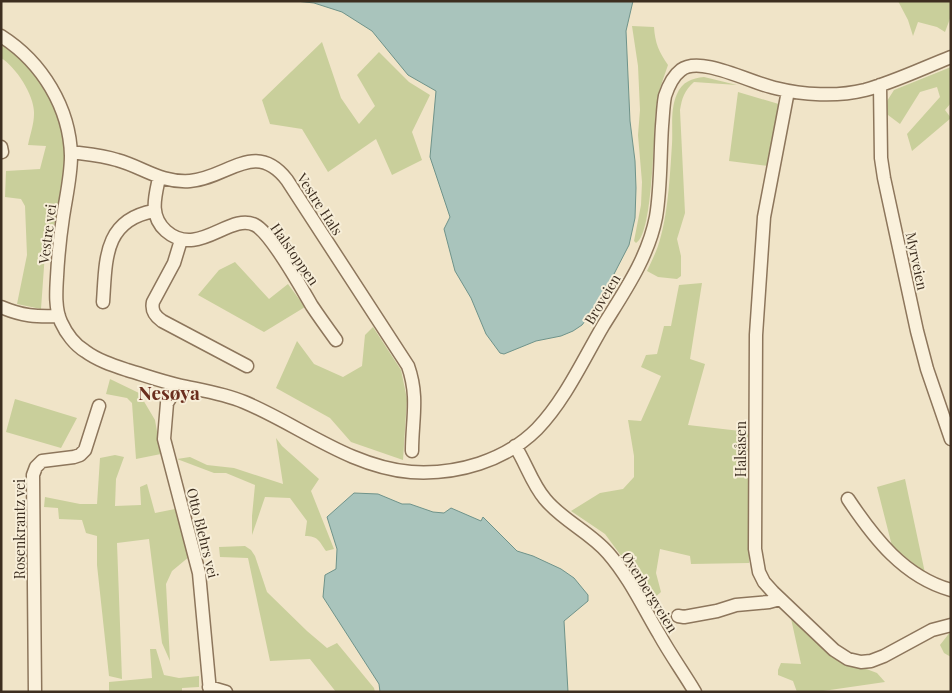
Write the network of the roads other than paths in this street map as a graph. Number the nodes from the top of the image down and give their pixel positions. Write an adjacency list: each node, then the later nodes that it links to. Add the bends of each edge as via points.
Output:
1 (1, 36): 7 (street, Vestre vei, via 31,60 52,89 64,119)
2 (951, 57): 3 (street, Broveien)
3 (880, 85): 4 (street, Broveien, via 854,92); 20 (street, Myrveien, via 884,178 927,369)
4 (788, 91): 21 (street, Broveien, via 706,66 688,66 673,78 665,100 656,217 639,266 561,398 535,430); 25 (street, Halsåsen, via 764,217 756,335 754,549 764,582)
5 (1, 146): 6 (street)
6 (2, 152)
7 (71, 152): 8 (street, Vestre Hals, via 117,160); 13 (street, Vestre vei, via 58,272)
8 (159, 178): 9 (street); 22 (street, Vestre Hals, via 192,181 260,160 281,173 408,366 415,402)
9 (154, 211): 10 (street, via 162,228); 11 (street, via 132,218 114,234 108,254)
10 (181, 240): 14 (street, Halstoppen, via 206,237 238,224 256,225 278,251); 15 (street, via 174,263 153,302 154,314)
11 (103, 302)
12 (1, 307): 13 (street, via 35,317)
13 (59, 316): 16 (street, Vestre vei, via 66,331 85,352 109,364)
14 (336, 340)
15 (247, 366)
16 (163, 381): 17 (street, Vestre vei); 18 (street)
17 (178, 385): 18 (street, Otto Blehrs vei); 21 (street, Broveien, via 242,401 354,457 398,471 423,473 460,469 489,460)
18 (167, 403): 28 (street, Otto Blehrs vei, via 164,439 199,573)
19 (99, 406): 29 (street, Rosenkrantz vei, via 85,450 80,455 42,461 33,474)
20 (951, 439)
21 (516, 446): 31 (street, Øverbergveien, via 545,500 592,537 622,571)
22 (412, 451)
23 (848, 499): 24 (street, via 890,554 926,581)
24 (951, 590)
25 (780, 599): 26 (street); 27 (street, Halsåsen, via 834,650 848,659 861,662 884,656 932,630)
26 (678, 616)
27 (951, 625)
28 (210, 689): 30 (street)
29 (35, 692)
30 (226, 692)
31 (695, 692)

